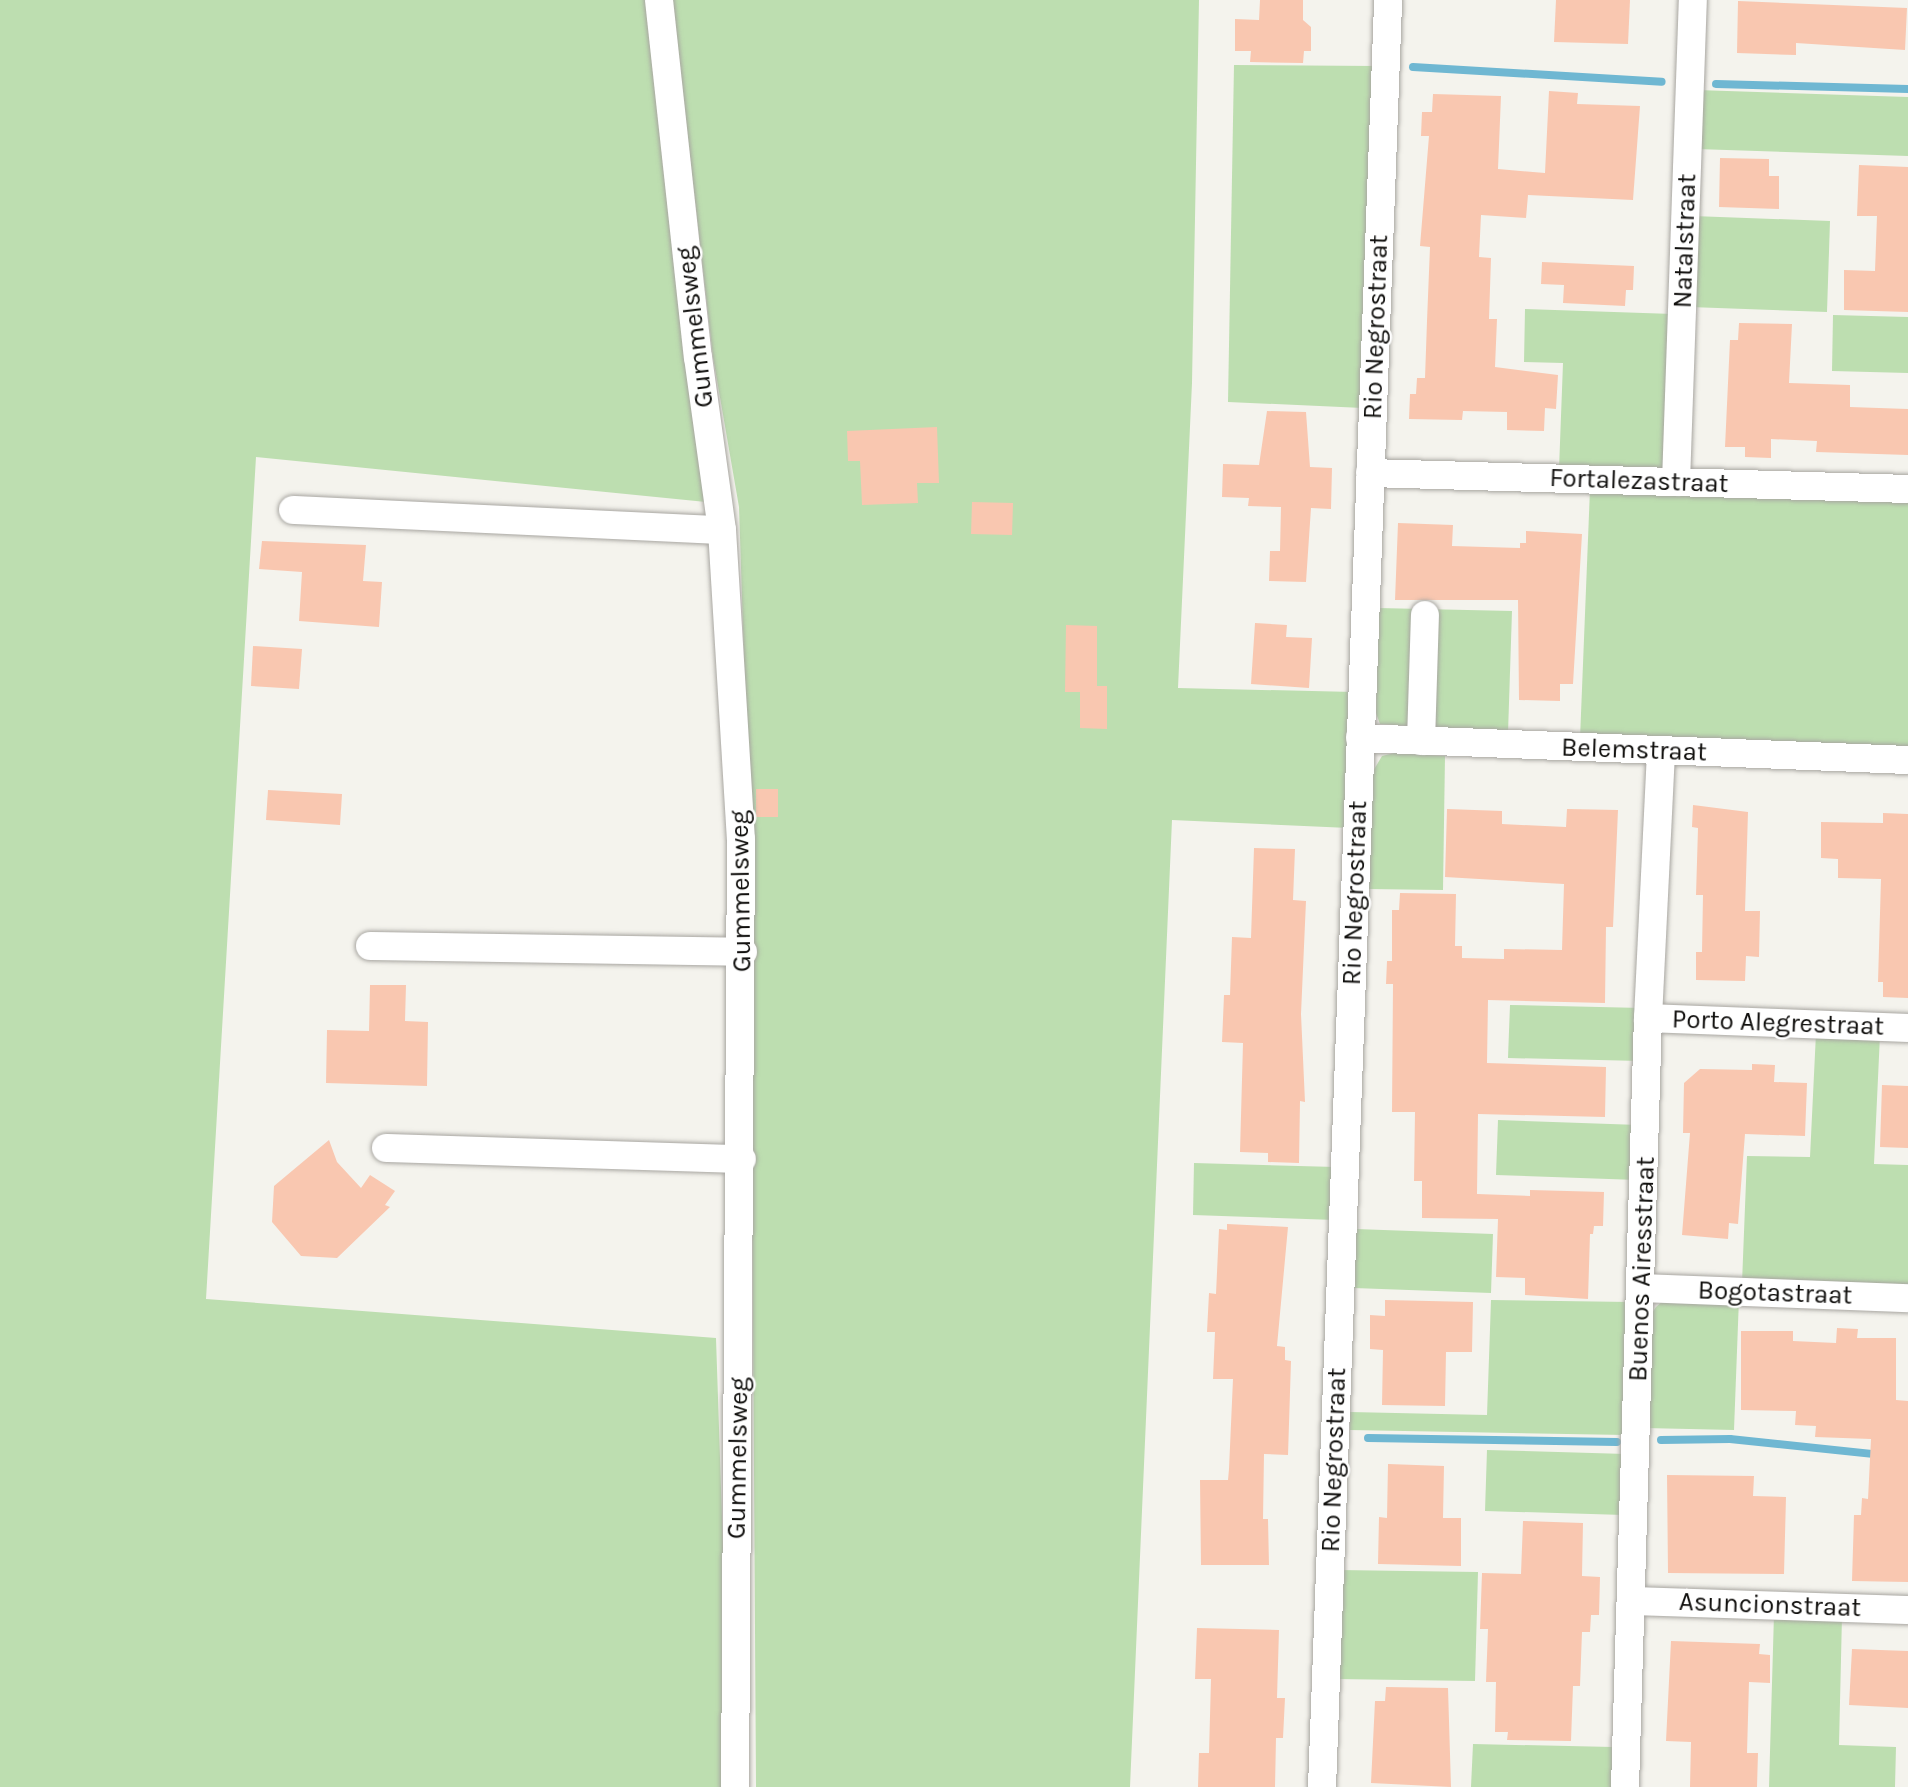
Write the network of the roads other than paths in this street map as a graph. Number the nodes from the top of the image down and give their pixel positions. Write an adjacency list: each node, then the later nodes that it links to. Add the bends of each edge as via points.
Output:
1 (659, 0): 8 (street, Gummelsweg)
2 (1388, 0): 4 (street, Rio Negrostraat)
3 (1693, 0): 5 (street, Natalstraat)
4 (1370, 473): 5 (street, Fortalezastraat); 10 (street, Rio Negrostraat)
5 (1676, 482): 6 (street, Fortalezastraat)
6 (1908, 489)
7 (293, 510): 8 (street)
8 (722, 530): 15 (street, Gummelsweg, via 741,839)
9 (1425, 615): 11 (street)
10 (1360, 738): 11 (street, Belemstraat); 25 (street, Rio Negrostraat)
11 (1421, 741): 12 (street, Belemstraat)
12 (1661, 751): 13 (street, Belemstraat); 16 (street, Buenos Airesstraat)
13 (1908, 760)
14 (370, 946): 15 (street)
15 (743, 952): 19 (street, Gummelsweg)
16 (1648, 1018): 17 (street, Porto Alegrestraat); 20 (street, Buenos Airesstraat)
17 (1908, 1028)
18 (386, 1148): 19 (street)
19 (742, 1159): 24 (street, Gummelsweg)
20 (1642, 1288): 21 (street, Bogotastraat); 22 (street, Buenos Airesstraat)
21 (1908, 1298)
22 (1632, 1601): 23 (street, Asuncionstraat); 26 (street, Buenos Airesstraat)
23 (1908, 1610)
24 (735, 1787)
25 (1322, 1787)
26 (1625, 1787)

